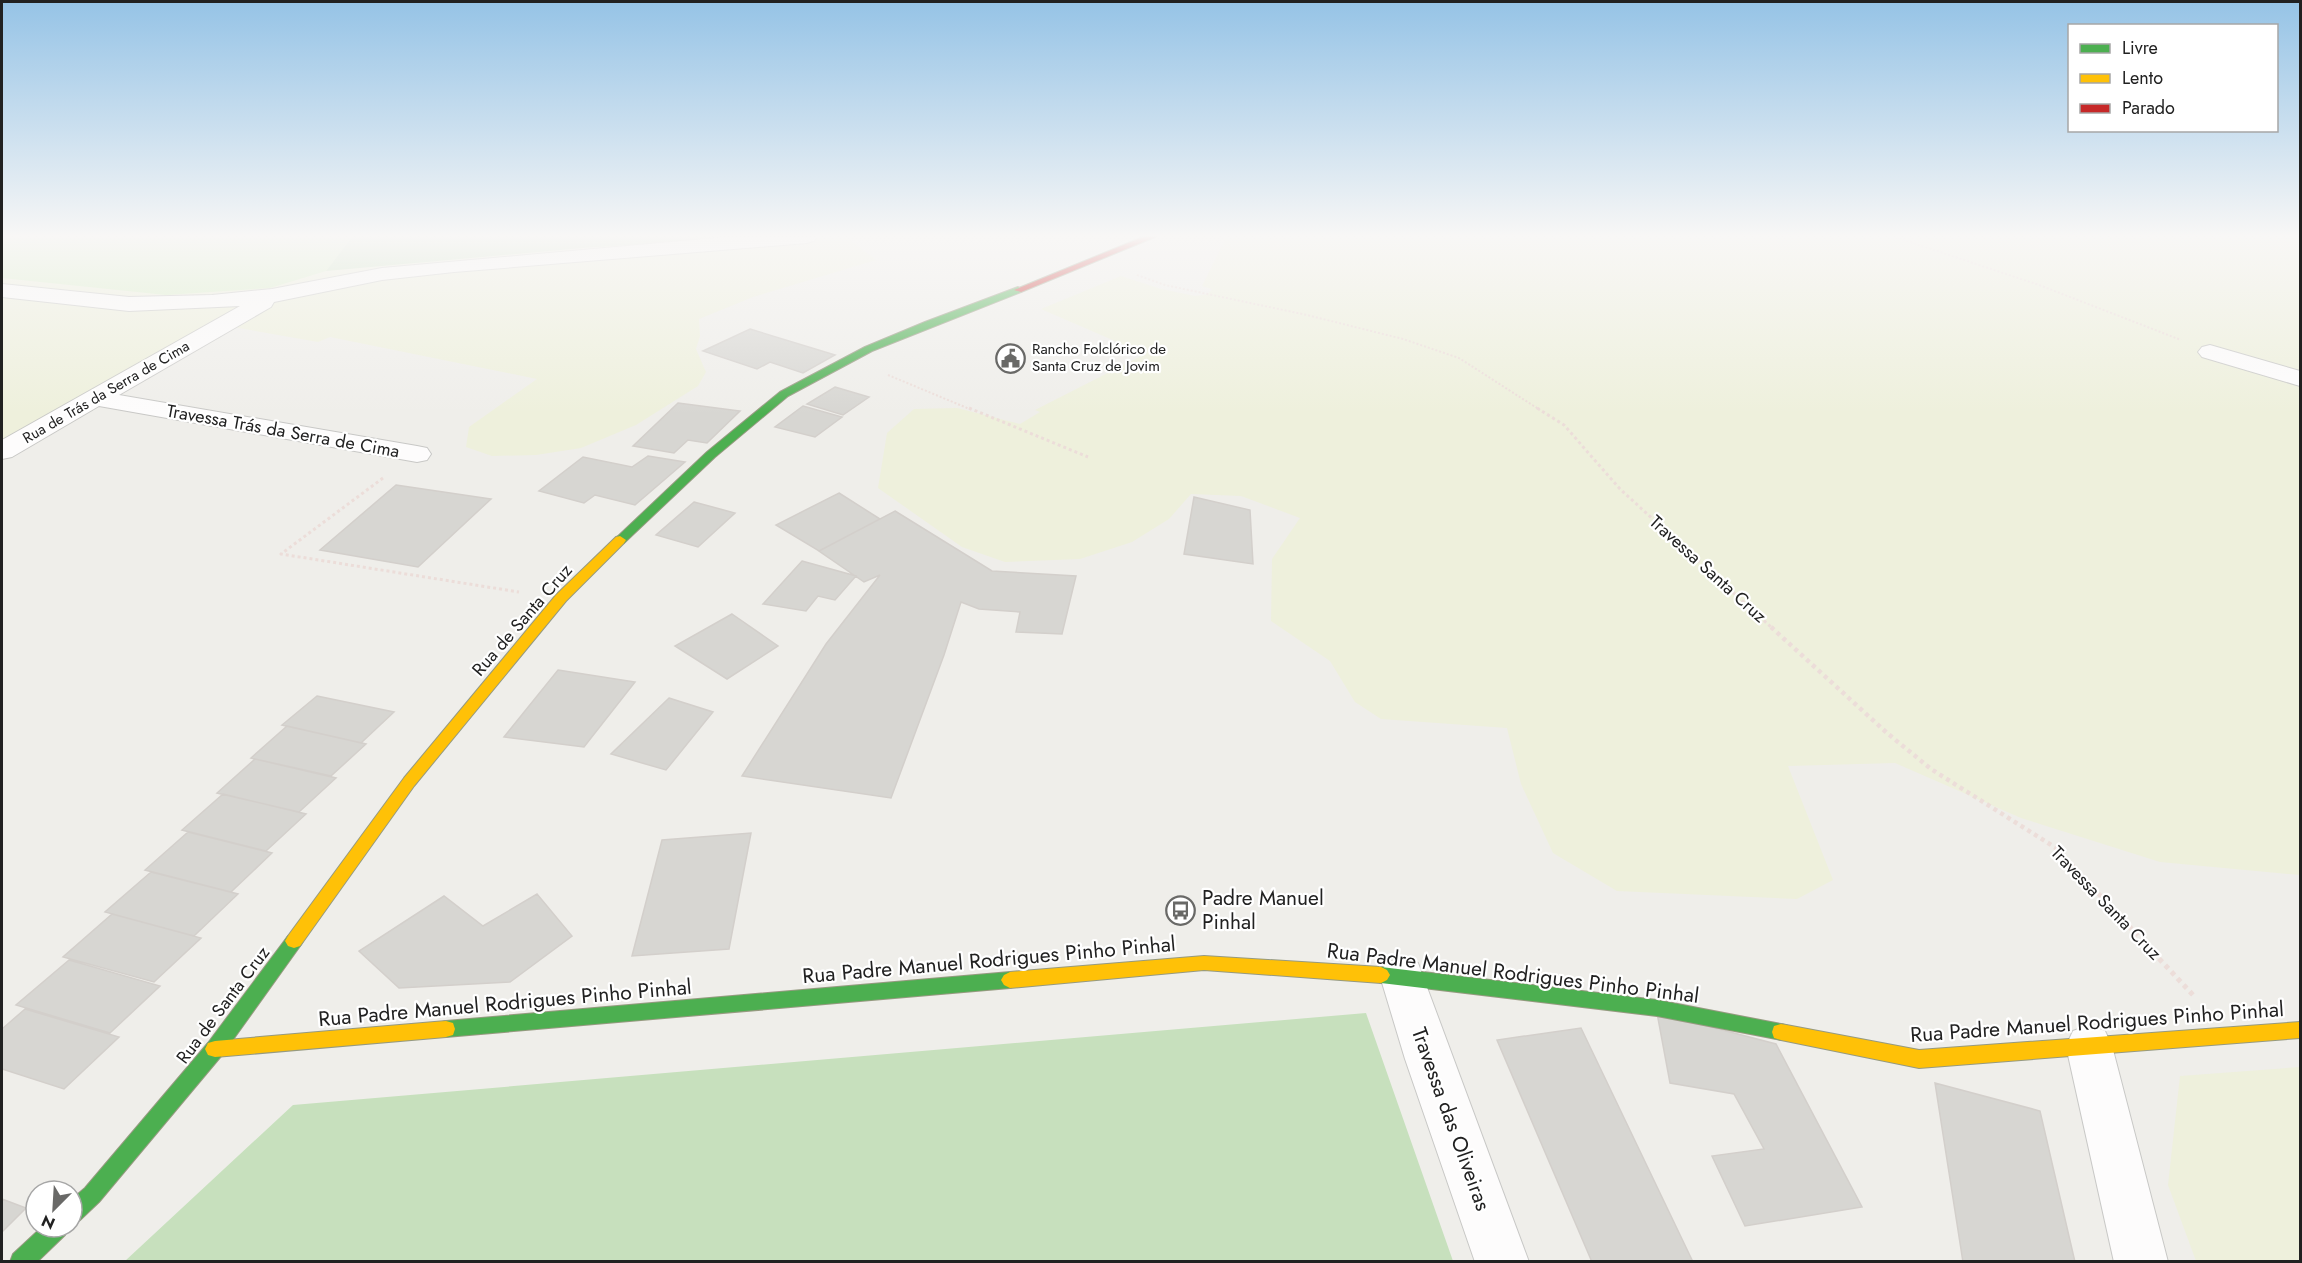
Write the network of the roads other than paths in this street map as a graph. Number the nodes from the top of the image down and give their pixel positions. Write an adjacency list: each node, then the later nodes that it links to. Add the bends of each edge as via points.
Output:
1 (56, 296): 2 (street, via 129,304)
2 (272, 296): 6 (street, Rua de Trás da Serra de Cima)
3 (1002, 296): 12 (main road, Rua de Santa Cruz, via 849,359 785,394 676,485 561,598 409,782)
4 (2210, 351): 5 (street)
5 (2301, 379)
6 (95, 398): 7 (street, Rua de Trás da Serra de Cima); 8 (street, Travessa Trás da Serra de Cima)
7 (2, 451)
8 (417, 454)
9 (1402, 976): 11 (main road, Rua Padre Manuel Rodrigues Pinho Pinhal, via 1657,1008 1919,1059); 12 (main road, Rua Padre Manuel Rodrigues Pinho Pinhal, via 1203,963); 16 (street, Travessa das Oliveiras)
10 (2301, 1030): 11 (main road, Rua Padre Manuel Rodrigues Pinho Pinhal)
11 (2090, 1046): 17 (street)
12 (215, 1049): 13 (main road, Rua de Santa Cruz)
13 (84, 1202)
14 (45, 1239): 15 (main road)
15 (21, 1262)
16 (1502, 1262)
17 (2141, 1262)

